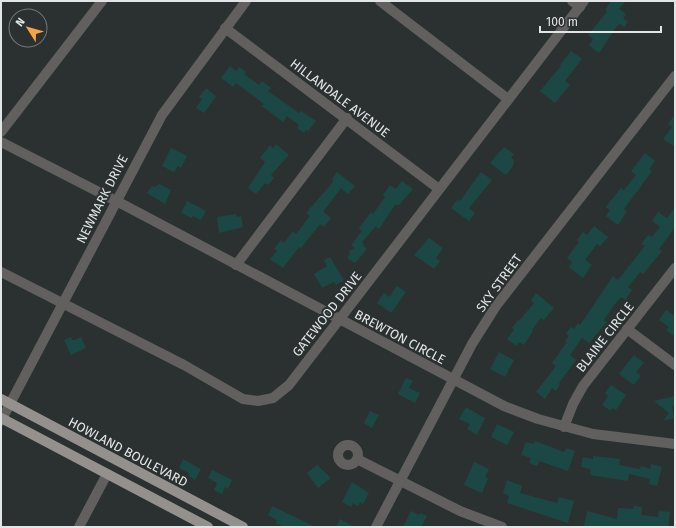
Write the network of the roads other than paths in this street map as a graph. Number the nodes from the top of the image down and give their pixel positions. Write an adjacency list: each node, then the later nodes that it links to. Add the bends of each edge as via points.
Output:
1 (102, 1): 9 (street)
2 (246, 1): 5 (street, NEWMARK DRIVE)
3 (380, 1): 7 (street)
4 (579, 3): 7 (street, GATEWOOD DRIVE)
5 (225, 28): 8 (street, HILLANDALE AVENUE); 12 (street, NEWMARK DRIVE, via 162,115)
6 (675, 76): 20 (street, SKY STREET, via 496,306 472,344)
7 (508, 99): 11 (street, GATEWOOD DRIVE)
8 (347, 118): 11 (street, HILLANDALE AVENUE); 13 (street)
9 (1, 132)
10 (1, 142): 12 (street, BREWTON CIRCLE)
11 (439, 189): 17 (street, GATEWOOD DRIVE)
12 (116, 201): 13 (street, BREWTON CIRCLE); 16 (street, NEWMARK DRIVE)
13 (236, 265): 17 (street, BREWTON CIRCLE)
14 (675, 268): 18 (street, BLAINE CIRCLE)
15 (1, 272): 16 (street, GATEWOOD DRIVE)
16 (63, 302): 17 (street, GATEWOOD DRIVE, via 184,365 243,400 258,402 273,398 288,385); 21 (street, NEWMARK DRIVE)
17 (339, 319): 20 (street, BREWTON CIRCLE)
18 (628, 329): 19 (street); 23 (street, BLAINE CIRCLE, via 583,386)
19 (675, 364)
20 (454, 380): 23 (street, BREWTON CIRCLE, via 504,406); 27 (street, SKY STREET)
21 (6, 402): 22 (street, NEWMARK DRIVE); 30 (main road, HOWLAND BOULEVARD)
22 (1, 419): 26 (main road)
23 (564, 427): 24 (street, BREWTON CIRCLE, via 593,434)
24 (675, 444)
25 (357, 459): 27 (street)
26 (107, 474): 28 (street); 29 (main road)
27 (400, 481): 31 (street, SKY STREET); 32 (street, via 460,511)
28 (79, 527)
29 (208, 527)
30 (243, 527)
31 (376, 527)
32 (502, 527)

